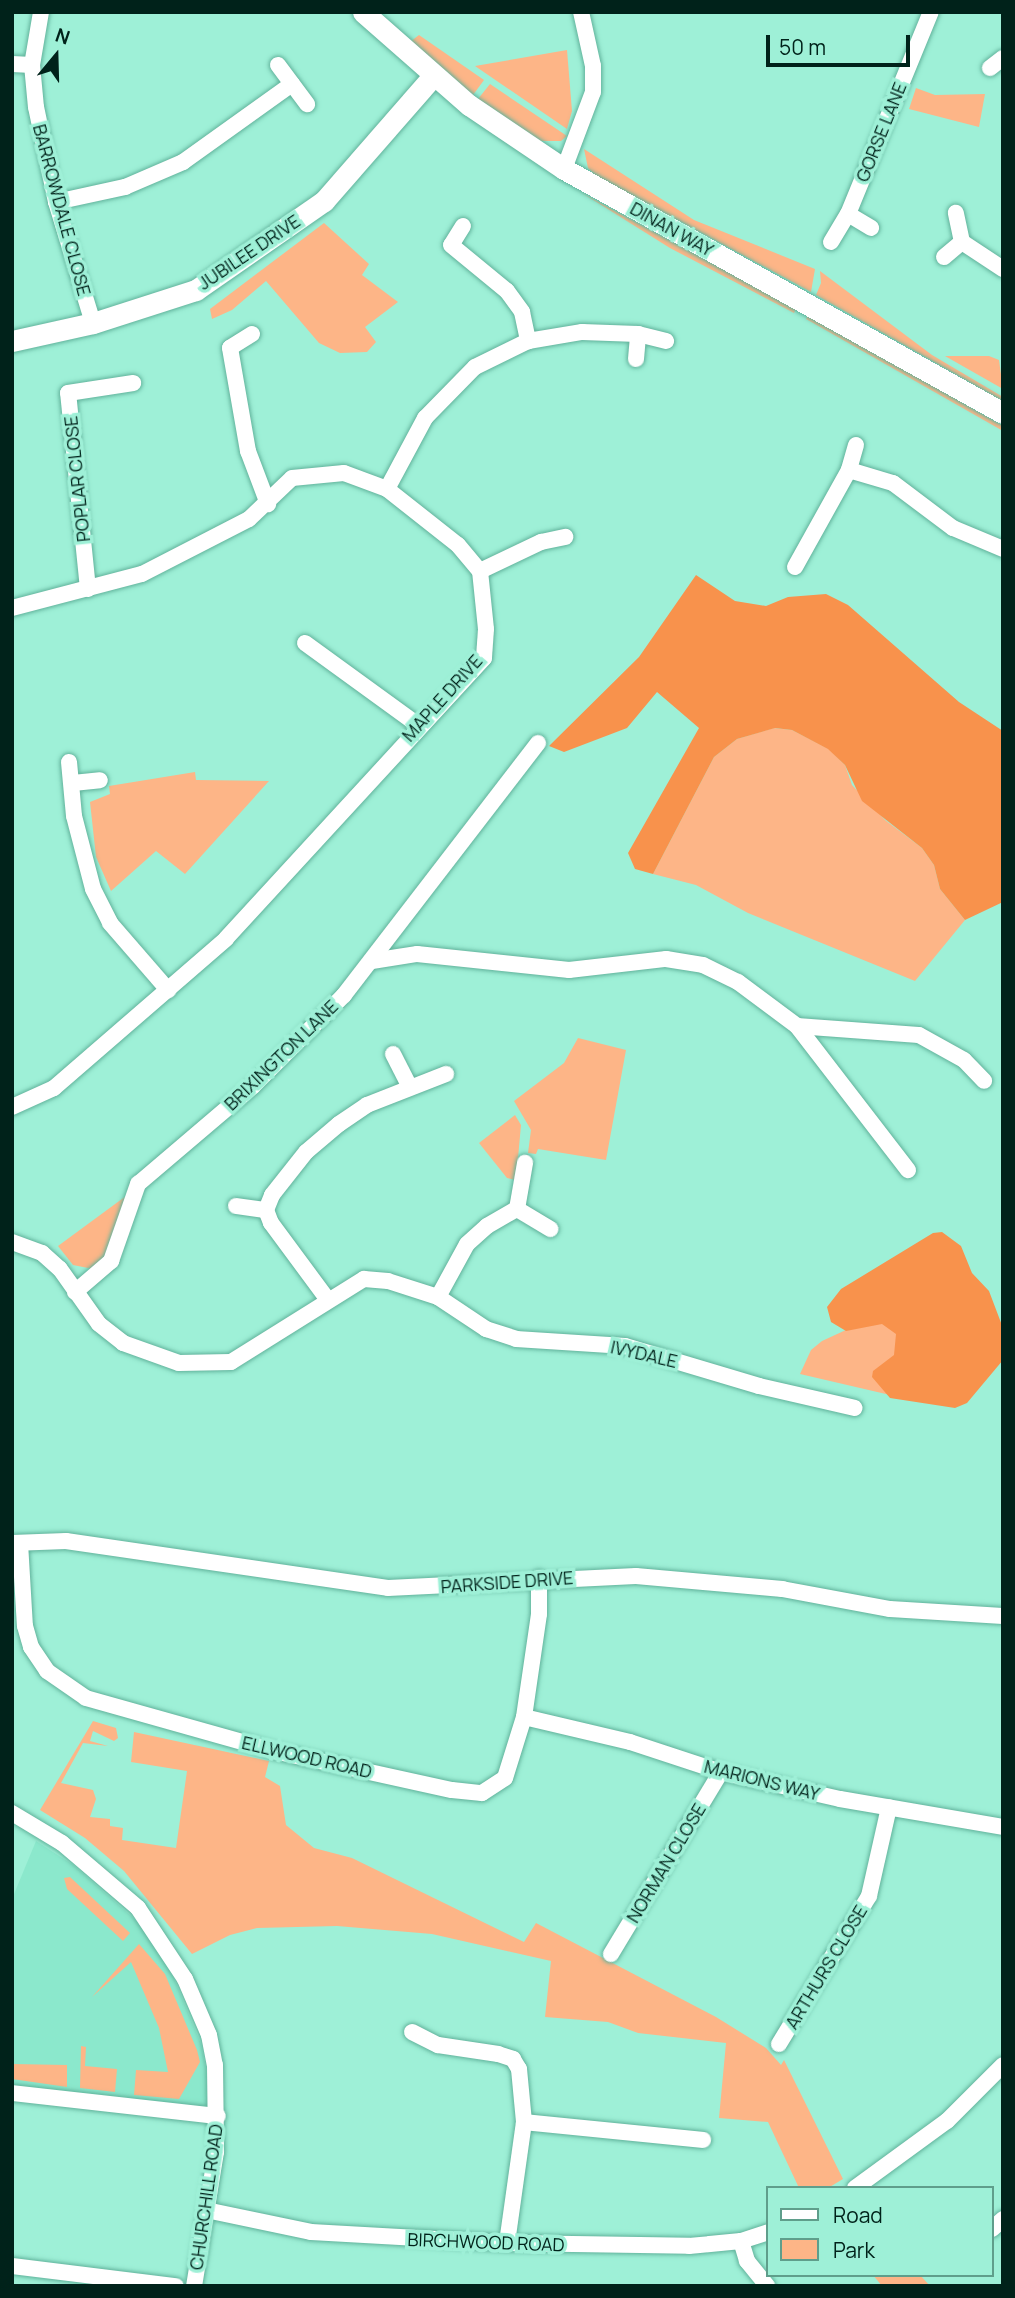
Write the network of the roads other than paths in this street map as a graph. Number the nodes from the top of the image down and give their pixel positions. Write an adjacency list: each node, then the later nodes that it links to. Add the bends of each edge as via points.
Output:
1 (41, 12): 6 (street, BARROWDALE CLOSE)
2 (363, 12): 8 (street, DINAN WAY)
3 (581, 12): 11 (street, via 593,66 593,92)
4 (931, 12): 14 (street, GORSE LANE)
5 (12, 64): 6 (street)
6 (32, 65): 12 (street, BARROWDALE CLOSE, via 38,120)
7 (278, 65): 9 (street)
8 (433, 76): 11 (street, DINAN WAY); 21 (street, JUBILEE DRIVE, via 324,201 196,289)
9 (292, 84): 10 (street); 12 (street, via 161,173 125,187)
10 (307, 104)
11 (564, 169): 29 (street, DINAN WAY)
12 (56, 202): 21 (street, BARROWDALE CLOSE)
13 (956, 213): 18 (street)
14 (848, 214): 16 (street); 17 (street, GORSE LANE)
15 (463, 226): 25 (street, via 451,245 507,291 522,312)
16 (872, 228)
17 (831, 242)
18 (962, 242): 19 (street); 20 (street)
19 (944, 257)
20 (1003, 269)
21 (93, 323): 24 (street, JUBILEE DRIVE)
22 (252, 334): 33 (street, via 230,348 248,451)
23 (638, 334): 25 (street, via 582,332); 26 (street); 27 (street)
24 (12, 341)
25 (528, 341): 32 (street, via 475,367 425,418)
26 (666, 341)
27 (636, 359)
28 (133, 383): 38 (street, POPLAR CLOSE, via 68,393)
29 (1003, 413)
30 (856, 446): 31 (street)
31 (849, 470): 35 (street, via 892,483 953,528); 36 (street)
32 (387, 489): 33 (street, via 344,473 292,478); 37 (street, via 447,536)
33 (268, 504): 38 (street, via 249,519 164,563)
34 (565, 537): 37 (street, via 541,542)
35 (1003, 549)
36 (795, 567)
37 (480, 571): 41 (street, MAPLE DRIVE, via 484,658)
38 (89, 589): 39 (street)
39 (12, 608)
40 (305, 643): 41 (street)
41 (418, 725): 47 (street, MAPLE DRIVE, via 226,939)
42 (538, 743): 46 (street, BRIXINGTON LANE)
43 (69, 762): 45 (street)
44 (100, 780): 45 (street)
45 (73, 783): 47 (street, via 74,816 93,889 110,923)
46 (372, 961): 48 (street, via 416,954 569,970 666,959 703,965 738,982); 61 (street, BRIXINGTON LANE, via 253,1086 138,1184 111,1261)
47 (168, 990): 53 (street, MAPLE DRIVE, via 54,1088)
48 (797, 1026): 51 (street, via 919,1035 964,1060); 55 (street)
49 (393, 1054): 52 (street)
50 (446, 1074): 52 (street)
51 (984, 1081)
52 (409, 1086): 58 (street, via 367,1105 306,1152 284,1177)
53 (12, 1107)
54 (525, 1163): 57 (street)
55 (908, 1170)
56 (236, 1206): 58 (street)
57 (517, 1209): 59 (street); 62 (street, via 467,1244)
58 (266, 1210): 63 (street, via 279,1236)
59 (550, 1229)
60 (12, 1242): 61 (street, via 42,1253)
61 (75, 1292): 63 (street, IVYDALE, via 99,1324 122,1343 194,1366 231,1362)
62 (438, 1297): 63 (street, IVYDALE, via 388,1281 364,1279); 64 (street, IVYDALE, via 486,1328 516,1339 625,1346)
63 (328, 1300)
64 (855, 1408)
65 (16, 1543): 66 (street, PARKSIDE DRIVE, via 66,1541 388,1588); 68 (street, ELLWOOD ROAD, via 31,1647 47,1671 86,1698 274,1751 482,1793 505,1778)
66 (539, 1578): 67 (street, PARKSIDE DRIVE, via 636,1576 738,1584 890,1609); 68 (street, ELLWOOD ROAD, via 539,1614)
67 (1003, 1616)
68 (524, 1717): 69 (street, MARIONS WAY, via 630,1742)
69 (721, 1772): 70 (street, MARIONS WAY); 73 (street, NORMAN CLOSE)
70 (889, 1807): 72 (street, MARIONS WAY); 75 (street, ARTHURS CLOSE, via 869,1896)
71 (12, 1813): 78 (street, CHURCHILL ROAD, via 98,1871 138,1908 162,1939 209,2035)
72 (1003, 1827)
73 (611, 1954)
74 (412, 2032): 79 (street, via 438,2045 513,2059 519,2069)
75 (779, 2044)
76 (1000, 2072): 81 (street, via 947,2122)
77 (12, 2093): 78 (street)
78 (218, 2116): 82 (street, CHURCHILL ROAD)
79 (524, 2122): 80 (street); 85 (street)
80 (703, 2140)
81 (858, 2186)
82 (206, 2210): 85 (street, BIRCHWOOD ROAD, via 321,2233); 88 (street, CHURCHILL ROAD)
83 (766, 2233): 84 (street, BIRCHWOOD ROAD)
84 (741, 2241): 85 (street, BIRCHWOOD ROAD, via 689,2246); 89 (street, via 747,2260)
85 (507, 2244)
86 (12, 2266): 87 (street)
87 (176, 2286)
88 (194, 2286)
89 (767, 2286)

